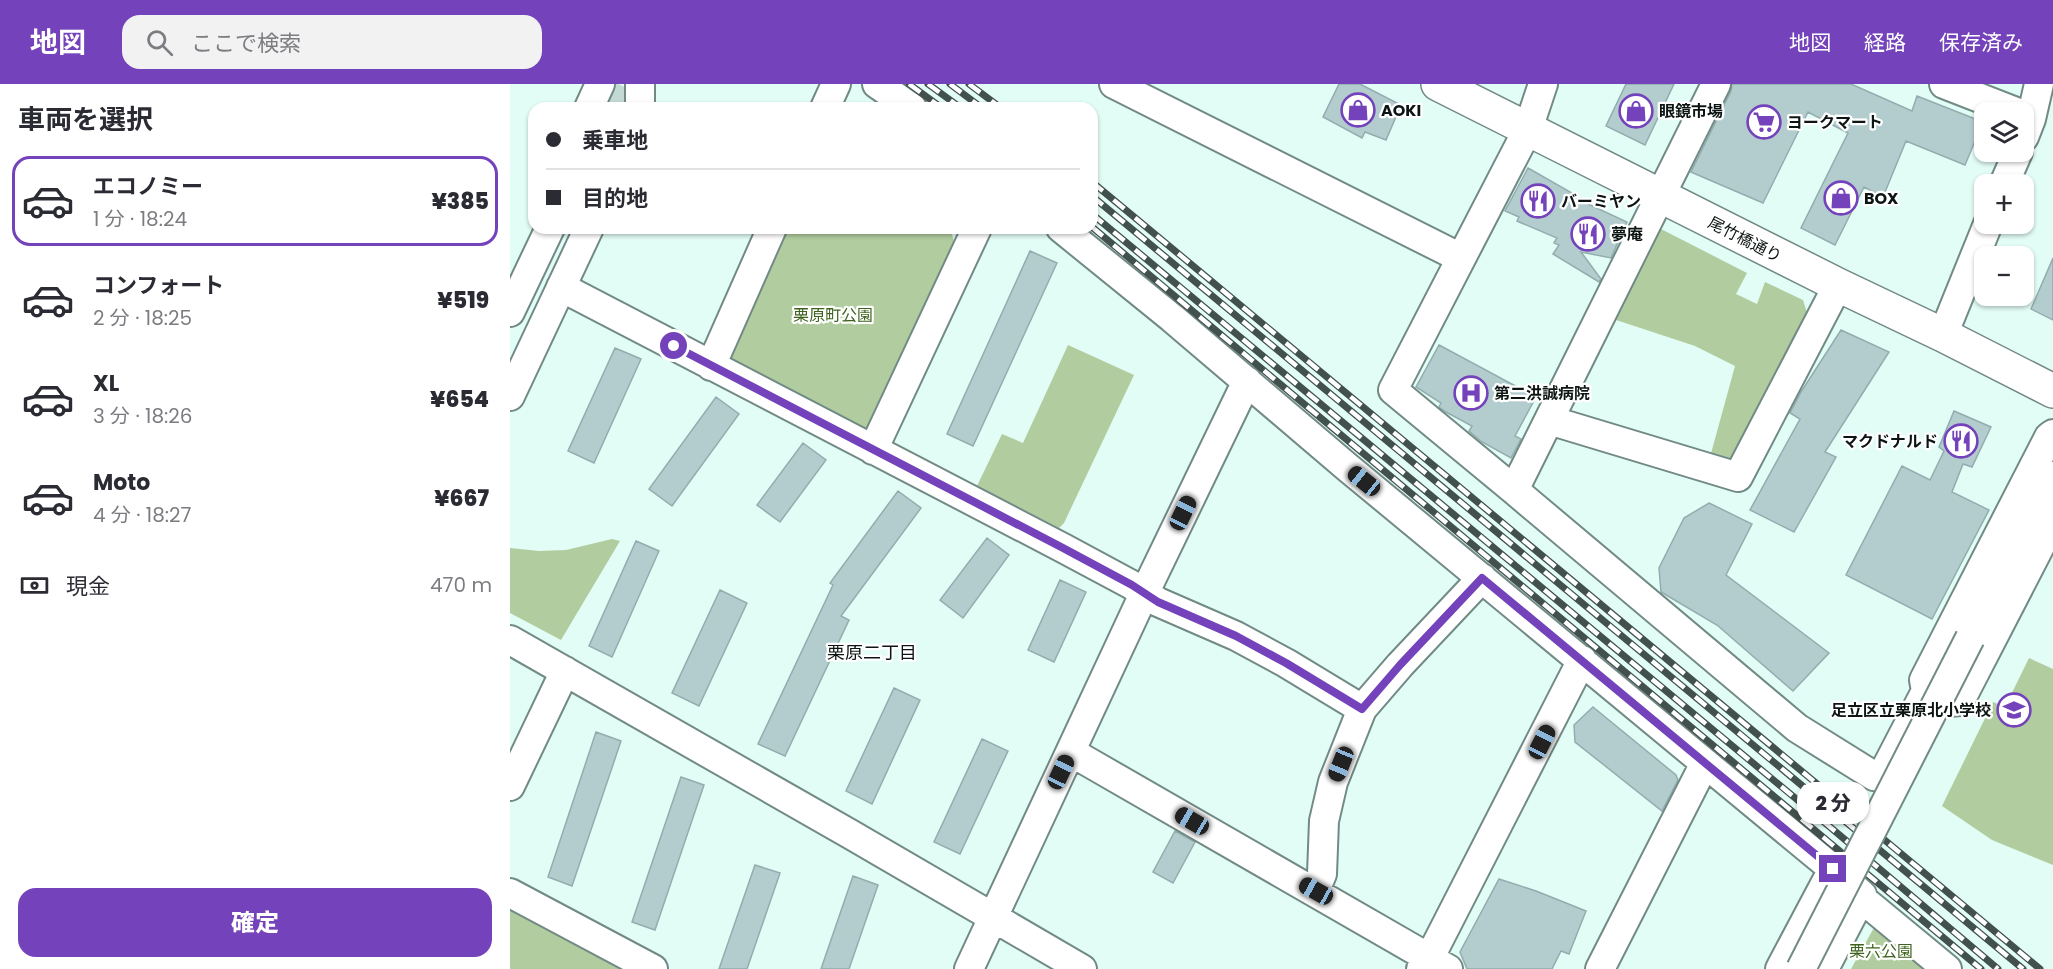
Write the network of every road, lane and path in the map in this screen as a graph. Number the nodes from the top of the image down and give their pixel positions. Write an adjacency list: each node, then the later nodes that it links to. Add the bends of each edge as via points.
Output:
1 (600, 84): 11 (street)
2 (640, 84): 12 (street)
3 (836, 84): 13 (street)
4 (877, 84): 14 (street)
5 (1114, 84): 27 (street)
6 (1438, 84): 17 (main road, 尾竹橋通り)
7 (1543, 84): 17 (street)
8 (1716, 84): 18 (street)
9 (1944, 84): 15 (street)
10 (2039, 84): 16 (street)
11 (592, 102)
12 (640, 102)
13 (828, 102)
14 (903, 102)
15 (1982, 102)
16 (2031, 102)
17 (1528, 129): 18 (main road, 尾竹橋通り); 27 (street)
18 (1659, 195): 29 (main road, 尾竹橋通り); 38 (street)
19 (530, 234): 28 (street)
20 (547, 234): 31 (street)
21 (566, 234): 33 (street)
22 (586, 234): 30 (street)
23 (769, 234): 34 (street)
24 (968, 234): 40 (street)
25 (1068, 234): 35 (street)
26 (1984, 234): 32 (street)
27 (1461, 258): 42 (street, via 1393,390)
28 (510, 278)
29 (1838, 285): 32 (main road, 尾竹橋通り); 38 (street, via 1738,477)
30 (561, 287): 34 (street); 37 (street)
31 (510, 312)
32 (1943, 335): 36 (main road, 尾竹橋通り)
33 (510, 356)
34 (711, 366): 40 (street)
35 (1247, 381): 44 (street); 45 (street)
36 (2053, 391)
37 (510, 396)
38 (1549, 420): 42 (street)
39 (2053, 434): 49 (street, via 1924,680)
40 (873, 450): 45 (street)
41 (2053, 476): 65 (street, bridge)
42 (1514, 490): 49 (street, via 1797,728 1874,776 1885,770)
43 (2050, 536): 49 (street, via 1960,700 1949,702)
44 (1482, 578): 47 (street); 50 (street)
45 (1144, 594): 50 (street, via 1246,641); 51 (street)
46 (510, 640): 48 (street)
47 (1582, 660): 52 (street); 59 (street)
48 (565, 671): 53 (street); 58 (street)
49 (1926, 691)
50 (1362, 709): 55 (street, via 1333,782 1324,821 1322,874)
51 (1071, 752): 55 (street); 58 (street)
52 (1705, 763): 54 (street); 63 (street)
53 (510, 786)
54 (1833, 869): 57 (street); 64 (street)
55 (1316, 891): 59 (street)
56 (510, 893): 60 (street)
57 (1861, 898): 66 (street); 67 (street)
58 (992, 918): 61 (street); 62 (street)
59 (1433, 966)
60 (653, 969)
61 (969, 969)
62 (1082, 969)
63 (1600, 969)
64 (1780, 969)
65 (1801, 969)
66 (1824, 969)
67 (1947, 969)

